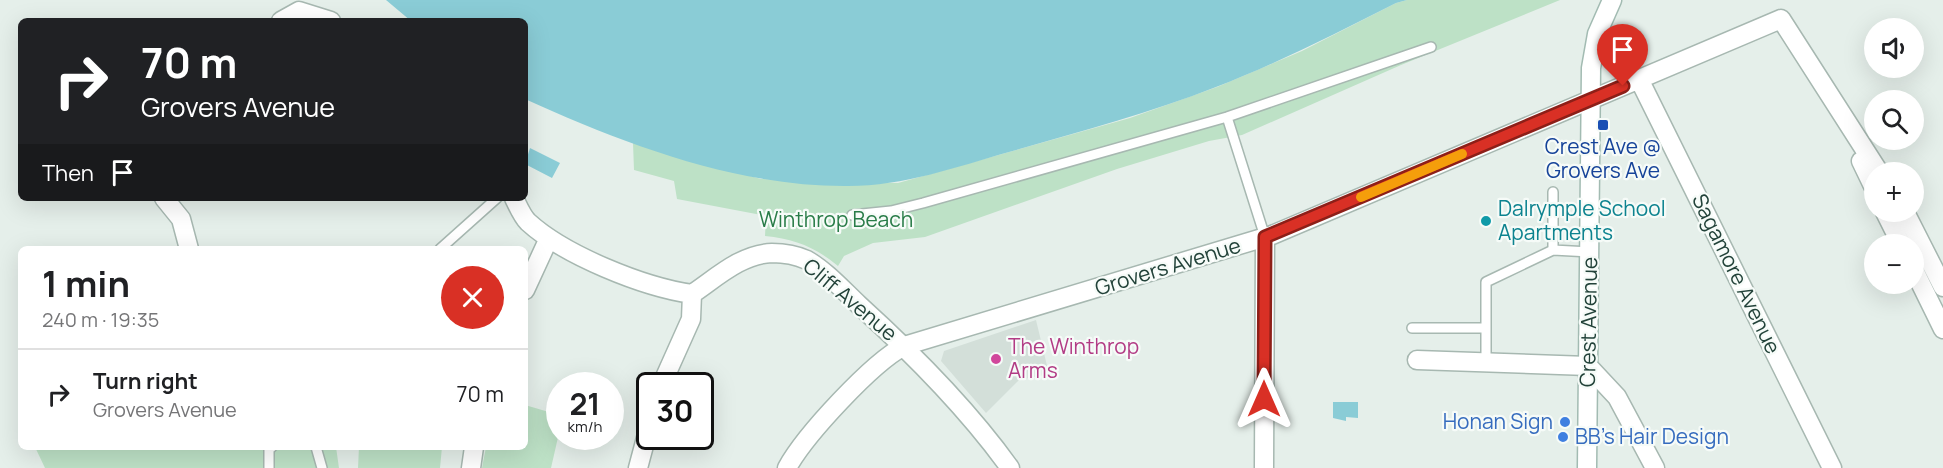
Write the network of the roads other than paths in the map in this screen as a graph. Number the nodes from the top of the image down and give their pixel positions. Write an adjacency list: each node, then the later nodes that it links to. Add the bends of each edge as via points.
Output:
1 (1612, 0): 6 (street, Crest Avenue, via 1593,51)
2 (286, 18): 3 (street, via 299,11)
3 (321, 18)
4 (1431, 47): 8 (lane)
5 (1639, 79): 6 (street, Grovers Avenue); 7 (street, Grovers Avenue, via 1781,19); 48 (street, Sagamore Avenue)
6 (1591, 99): 17 (street, Grovers Avenue); 22 (street, Crest Avenue)
7 (1836, 108): 9 (street); 10 (street)
8 (1227, 117): 15 (lane, via 923,203); 17 (lane)
9 (1872, 162)
10 (1864, 167)
11 (1553, 192): 21 (lane)
12 (166, 201): 19 (street, via 180,219)
13 (494, 201): 20 (lane)
14 (516, 201): 18 (street, via 526,220)
15 (852, 216)
16 (1910, 222): 24 (street)
17 (1265, 237): 30 (street, Grovers Avenue); 45 (street)
18 (549, 238): 23 (street); 26 (street, via 630,279)
19 (188, 246)
20 (443, 246)
21 (1552, 250): 22 (lane); 28 (lane, via 1487,280)
22 (1590, 252): 33 (street, Crest Avenue)
23 (528, 284)
24 (1943, 287)
25 (1924, 290): 29 (street)
26 (692, 294): 30 (street, Cliff Avenue, via 752,256 794,256 818,267); 34 (street, via 691,319)
27 (1412, 328): 28 (lane)
28 (1485, 328): 32 (lane)
29 (1943, 328)
30 (904, 346): 43 (street, Grovers Avenue, via 881,362 824,419); 44 (street, Cliff Avenue)
31 (1417, 360): 32 (street)
32 (1486, 362): 33 (street)
33 (1588, 366): 46 (street, Crest Avenue); 47 (street, via 1617,398)
34 (667, 372)
35 (269, 450): 39 (lane)
36 (317, 450): 40 (lane)
37 (474, 450): 41 (street)
38 (643, 450): 42 (street)
39 (269, 468)
40 (322, 468)
41 (471, 468)
42 (638, 468)
43 (787, 468)
44 (1010, 468)
45 (1264, 468)
46 (1587, 468)
47 (1655, 468)
48 (1832, 468)

